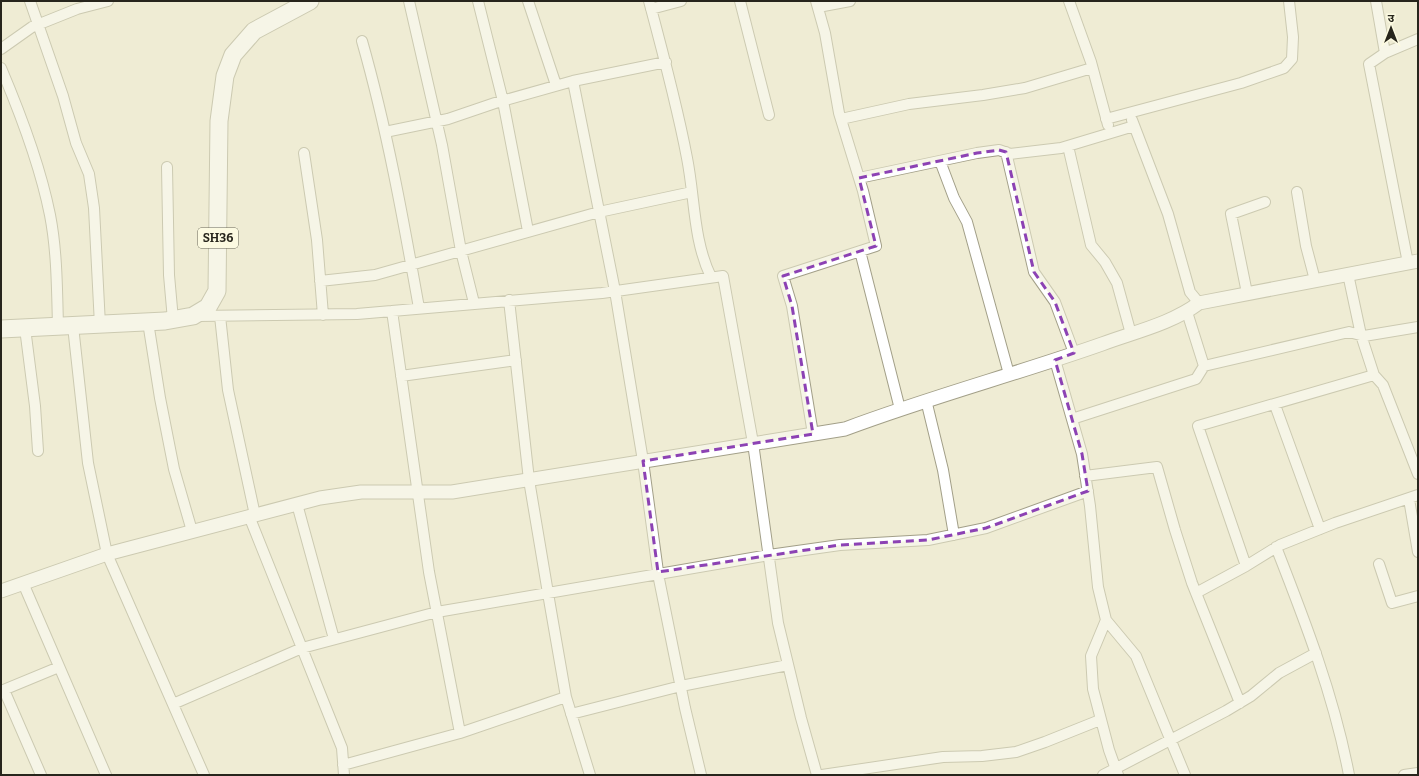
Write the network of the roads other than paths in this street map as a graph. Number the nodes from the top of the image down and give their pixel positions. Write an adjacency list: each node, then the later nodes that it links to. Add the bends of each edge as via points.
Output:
1 (30, 1): 15 (street)
2 (105, 1): 15 (street)
3 (409, 1): 30 (street)
4 (478, 1): 25 (street)
5 (528, 1): 24 (street)
6 (681, 1): 14 (street)
7 (740, 1): 27 (street)
8 (850, 1): 13 (street)
9 (1069, 1): 22 (street)
10 (1289, 1): 26 (street, via 1293,37 1292,59 1284,68 1241,83)
11 (1376, 1): 19 (street)
12 (305, 2): 62 (highway, SH36, via 254,31 233,55 225,76 220,121 217,291 208,307)
13 (817, 4): 29 (street)
14 (650, 5): 20 (street)
15 (38, 25): 18 (street); 66 (street, via 63,96 76,143 89,174 94,208)
16 (1418, 39): 19 (street)
17 (362, 41): 32 (street)
18 (1, 50)
19 (1386, 53): 47 (street, via 1370,64)
20 (666, 62): 23 (street); 40 (street, via 688,159)
21 (1, 68): 67 (street, via 18,108 50,214)
22 (1092, 68): 28 (street); 29 (street, via 1025,88 909,104)
23 (573, 81): 24 (street); 43 (street)
24 (556, 85): 25 (street)
25 (503, 101): 30 (street); 44 (street)
26 (1129, 113): 28 (street); 31 (street)
27 (769, 115)
28 (1106, 119): 33 (street)
29 (841, 120): 39 (street)
30 (436, 121): 32 (street); 45 (street)
31 (1134, 126): 33 (street); 57 (street, via 1168,214 1190,292)
32 (385, 132): 48 (street)
33 (1110, 133): 34 (street)
34 (1068, 146): 35 (street, via 1010,154); 71 (street, via 1091,245 1117,283)
35 (1006, 152): 37 (street, via 1000,150); 73 (street, via 1034,272 1055,302)
36 (304, 153): 52 (street, via 317,240)
37 (940, 160): 39 (street); 77 (street, via 954,198 967,222)
38 (166, 167): 64 (street, via 168,275)
39 (859, 178): 46 (street, via 876,246)
40 (692, 192): 43 (street); 50 (street, via 704,262)
41 (1297, 192): 51 (street, via 1306,246)
42 (1265, 202): 54 (street, via 1231,214)
43 (599, 212): 44 (street); 53 (street)
44 (528, 232): 45 (street)
45 (461, 251): 48 (street); 56 (street)
46 (860, 251): 82 (street); 84 (street, via 783,276 792,306)
47 (1413, 262): 49 (street)
48 (412, 265): 52 (street, via 375,275); 58 (street)
49 (1348, 274): 51 (street); 72 (street)
50 (711, 277): 53 (street); 85 (street, via 723,276)
51 (1315, 280): 54 (street)
52 (320, 281): 61 (street)
53 (615, 291): 55 (street); 87 (street)
54 (1247, 293): 57 (street)
55 (509, 300): 56 (street); 74 (street)
56 (474, 303): 58 (street)
57 (1199, 303): 60 (street)
58 (419, 308): 59 (street)
59 (392, 311): 61 (street); 79 (street)
60 (1186, 312): 71 (street); 76 (street)
61 (323, 315): 63 (street)
62 (193, 316): 63 (street); 64 (highway, SH36)
63 (220, 316): 95 (street, via 228,390)
64 (173, 320): 65 (highway, SH36)
65 (148, 322): 66 (highway, SH36); 97 (street, via 174,469)
66 (100, 325): 67 (highway, SH36)
67 (65, 326): 69 (highway, SH36); 101 (street, via 88,463)
68 (1418, 327): 72 (street)
69 (25, 328): 70 (highway, SH36); 86 (street)
70 (1, 329)
71 (1131, 334): 73 (street)
72 (1362, 335): 76 (street, via 1350,332); 78 (street)
73 (1074, 354): 75 (street)
74 (516, 360): 79 (street); 90 (street)
75 (1055, 360): 77 (street); 83 (street)
76 (1204, 366): 83 (street, via 1196,379)
77 (1009, 374): 80 (street)
78 (1374, 375): 81 (street); 88 (street, via 1383,385)
79 (401, 376): 92 (street)
80 (926, 400): 82 (street); 98 (street, via 943,470)
81 (1275, 405): 96 (street); 104 (street, via 1198,426)
82 (900, 409): 84 (street, via 845,429)
83 (1072, 419): 89 (street)
84 (813, 434): 85 (street)
85 (753, 443): 87 (street); 102 (street)
86 (38, 451)
87 (644, 461): 90 (street); 105 (street)
88 (1418, 474)
89 (1085, 476): 91 (street); 109 (street, via 1157,467)
90 (528, 480): 92 (street, via 452,492); 108 (street)
91 (1088, 491): 98 (street, via 986,528); 112 (street, via 1098,587)
92 (417, 492): 94 (street, via 361,492); 111 (street)
93 (1413, 497): 96 (street); 100 (street)
94 (297, 504): 95 (street); 113 (street)
95 (252, 516): 97 (street); 114 (street)
96 (1320, 529): 99 (street)
97 (192, 531): 101 (street)
98 (954, 534): 102 (street, via 928,540 840,545)
99 (1276, 547): 104 (street); 115 (street)
100 (1418, 552)
101 (107, 554): 106 (street); 122 (street)
102 (769, 555): 105 (street); 116 (street, via 778,623)
103 (1379, 564): 110 (street, via 1392,603)
104 (1246, 566): 109 (street)
105 (658, 572): 108 (street); 118 (street)
106 (23, 583): 107 (street); 117 (street)
107 (1, 591)
108 (548, 592): 111 (street); 120 (street)
109 (1196, 592): 121 (street)
110 (1418, 596)
111 (437, 612): 113 (street); 125 (street)
112 (1106, 620): 124 (street, via 1091,656 1093,689); 126 (street, via 1136,656)
113 (334, 639): 114 (street)
114 (302, 648): 122 (street); 127 (street, via 342,748)
115 (1316, 653): 121 (street, via 1279,673); 139 (street)
116 (788, 665): 118 (street); 135 (street)
117 (59, 667): 119 (street); 131 (street)
118 (681, 686): 123 (street); 134 (street)
119 (3, 690): 130 (street)
120 (566, 697): 123 (street); 125 (street)
121 (1240, 703): 126 (street)
122 (173, 704): 132 (street)
123 (572, 714): 133 (street)
124 (1100, 720): 128 (street); 136 (street, via 1016,752 943,757)
125 (460, 733): 127 (street)
126 (1172, 740): 128 (street); 138 (street)
127 (344, 770)
128 (1117, 771): 137 (street)
129 (1418, 773): 140 (street)
130 (41, 775)
131 (106, 775)
132 (204, 775)
133 (590, 775)
134 (701, 775)
135 (817, 775)
136 (822, 775)
137 (1103, 775)
138 (1185, 775)
139 (1349, 775)
140 (1404, 775)

